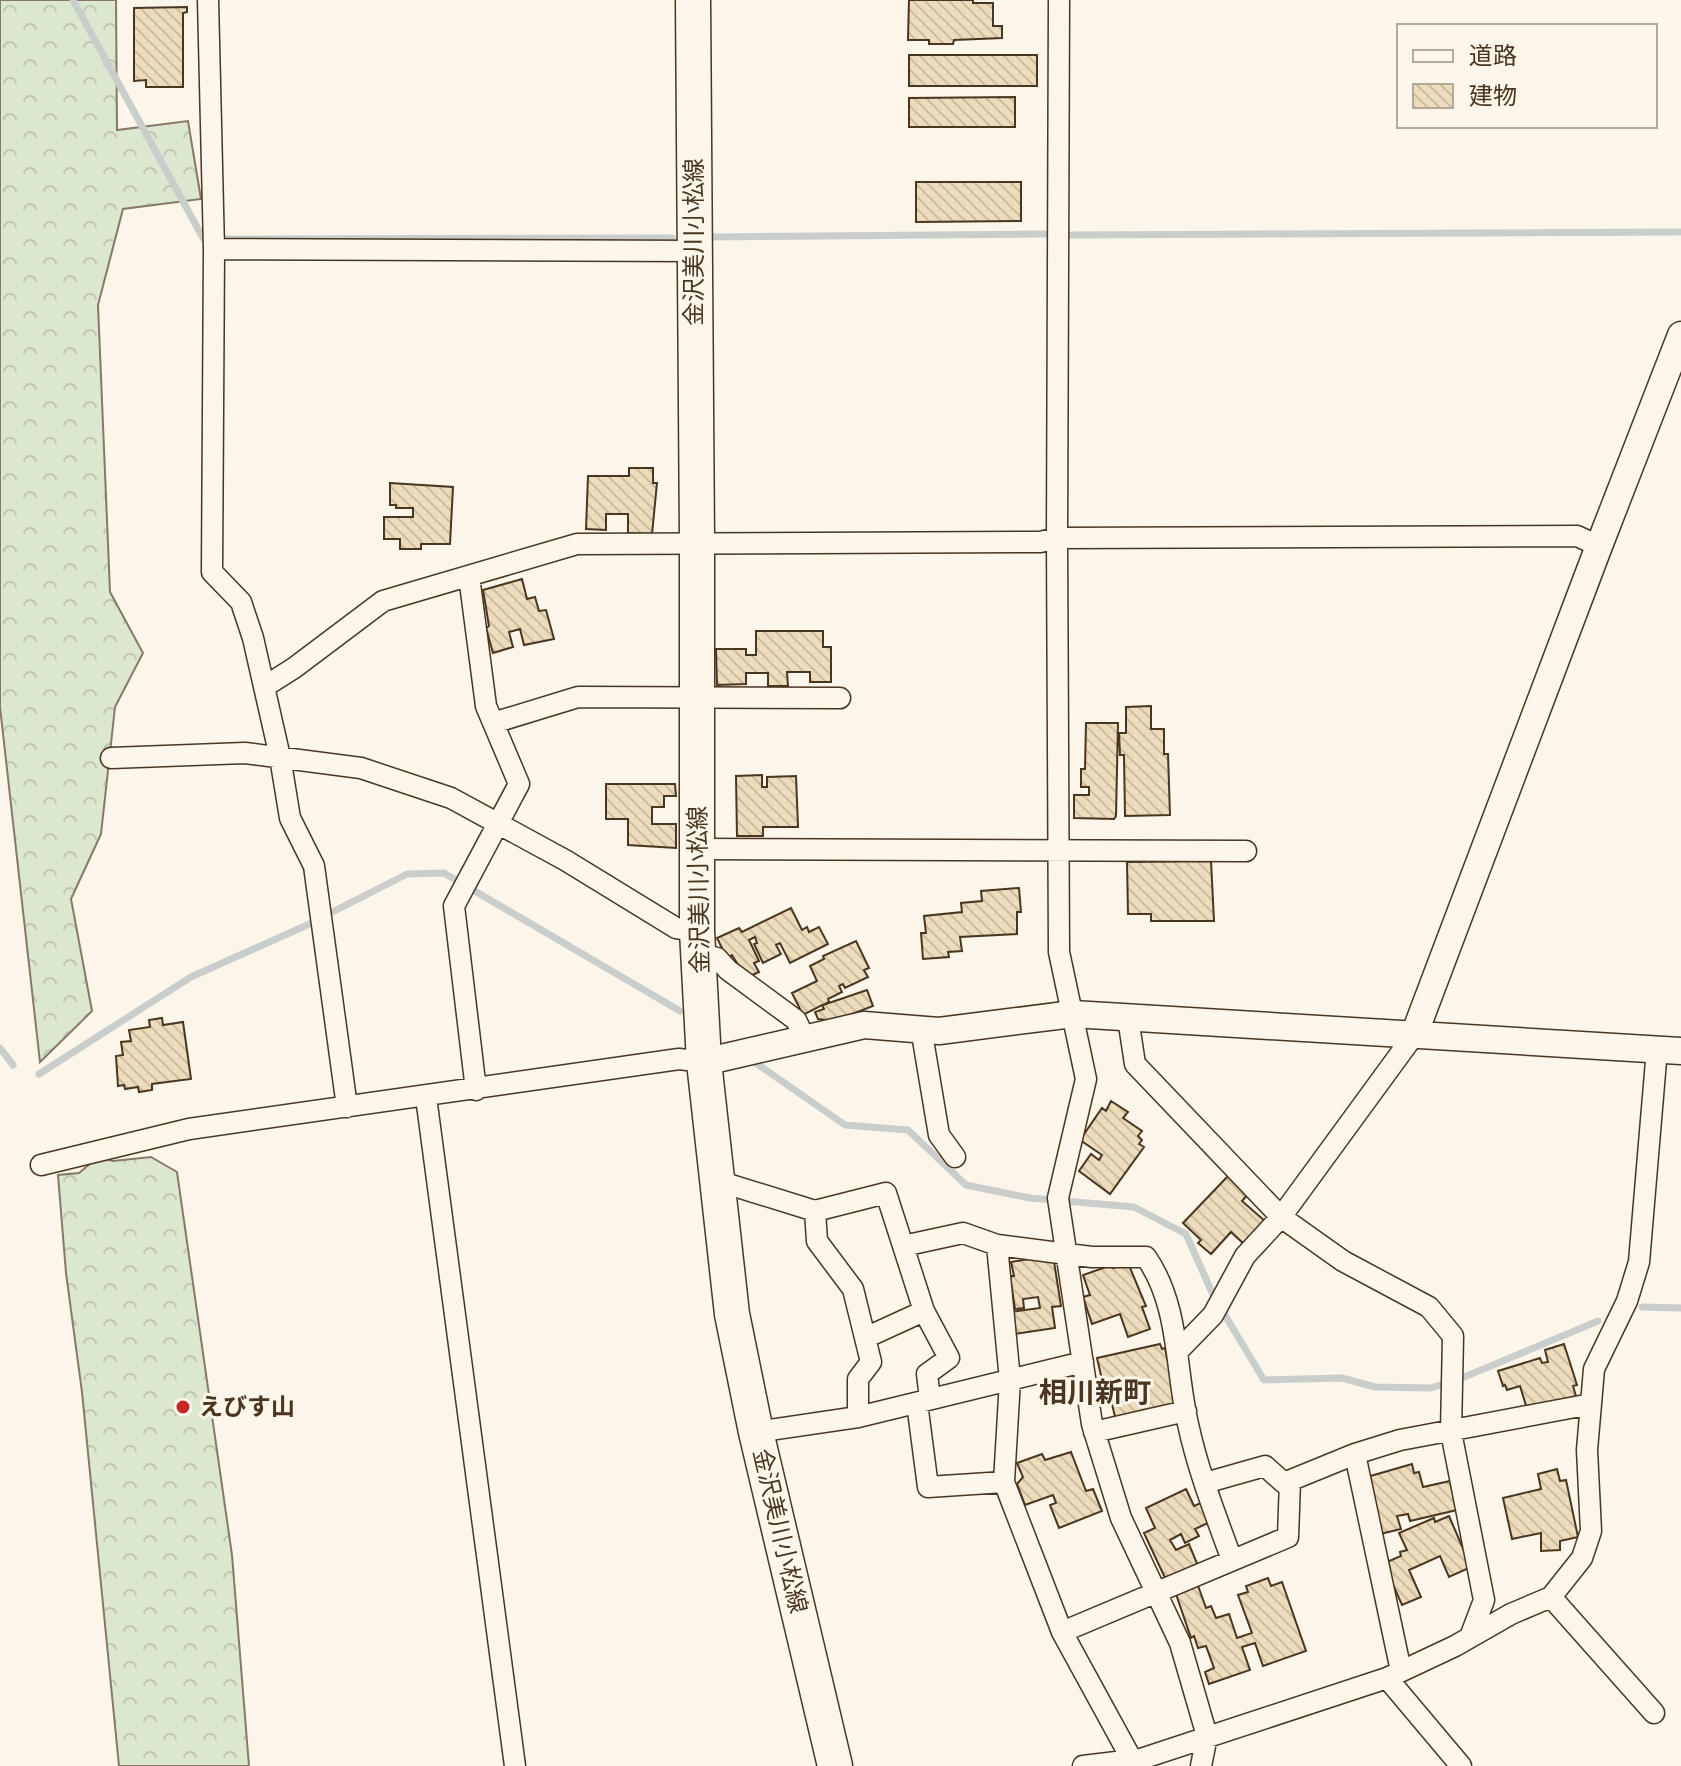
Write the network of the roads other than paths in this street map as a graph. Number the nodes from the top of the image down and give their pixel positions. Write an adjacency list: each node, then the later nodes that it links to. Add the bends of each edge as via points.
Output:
1 (208, 0): 4 (street)
2 (693, 0): 5 (main road, 金沢美川小松線)
3 (1059, 0): 7 (street)
4 (214, 249): 5 (street); 11 (street, via 212,572 241,602)
5 (694, 251): 8 (main road, 金沢美川小松線)
6 (1681, 335): 9 (street)
7 (1057, 538): 8 (street); 9 (street, via 1577,536); 19 (street)
8 (697, 542): 10 (street, via 577,544); 12 (main road, 金沢美川小松線)
9 (1599, 546): 25 (street)
10 (469, 576): 11 (street, via 383,601); 14 (street, via 486,706)
11 (264, 687): 15 (street)
12 (698, 697): 13 (street); 14 (street, via 578,697); 18 (main road, 金沢美川小松線)
13 (840, 698)
14 (493, 723): 17 (street, via 519,784)
15 (280, 757): 16 (street, via 245,753); 17 (street, via 361,768 451,798); 31 (street, via 290,818 314,866)
16 (111, 758)
17 (499, 824): 21 (street); 29 (street, via 454,906)
18 (697, 849): 19 (street); 21 (main road, 金沢美川小松線)
19 (1058, 851): 20 (street); 22 (street, via 1059,952)
20 (1246, 851)
21 (698, 942): 26 (street, via 796,1020); 28 (main road, 金沢美川小松線)
22 (1073, 1014): 23 (street); 24 (street, via 939,1031); 39 (street, via 1086,1079 1058,1198)
23 (1128, 1018): 25 (street); 36 (street, via 1135,1064)
24 (921, 1028): 26 (street, via 864,1025); 32 (street, via 939,1135)
25 (1414, 1035): 27 (street); 36 (street)
26 (805, 1039): 28 (street)
27 (1669, 1050): 46 (street, via 1639,1262 1627,1301 1594,1369)
28 (704, 1062): 29 (street, via 679,1059); 34 (main road, 金沢美川小松線)
29 (476, 1090): 30 (street)
30 (426, 1097): 31 (street); 65 (street)
31 (347, 1107): 33 (street, via 189,1129)
32 (955, 1157)
33 (41, 1165)
34 (715, 1180): 35 (street); 49 (main road, 金沢美川小松線, via 732,1314)
35 (815, 1211): 38 (street, via 886,1193); 41 (street, via 817,1241 853,1289)
36 (1281, 1217): 42 (street, via 1245,1256 1213,1315); 51 (street, via 1343,1261 1429,1307 1453,1336)
37 (997, 1245): 38 (street, via 963,1233); 39 (street); 44 (street)
38 (903, 1246): 40 (street)
39 (1067, 1254): 42 (street, via 1146,1257 1155,1270); 43 (street)
40 (924, 1311): 41 (street); 45 (street, via 949,1358 927,1374)
41 (865, 1338): 48 (street, via 871,1362 858,1379)
42 (1178, 1351): 47 (street)
43 (1083, 1362): 44 (street); 50 (street)
44 (1010, 1380): 45 (street); 54 (street)
45 (924, 1401): 48 (street); 54 (street, via 928,1487)
46 (1591, 1404): 51 (street); 58 (street, via 1591,1531 1582,1558)
47 (1186, 1411): 50 (street); 55 (street)
48 (858, 1417): 49 (street)
49 (756, 1432): 66 (main road, 金沢美川小松線)
50 (1094, 1432): 57 (street, via 1121,1518)
51 (1451, 1432): 52 (street); 60 (street, via 1484,1600)
52 (1355, 1454): 53 (street); 61 (street)
53 (1290, 1481): 55 (street, via 1284,1483 1265,1466); 56 (street, via 1288,1537)
54 (1004, 1482): 59 (street)
55 (1205, 1483): 56 (street)
56 (1232, 1560): 57 (street)
57 (1156, 1593): 59 (street); 63 (street, via 1180,1643)
58 (1551, 1597): 60 (street); 62 (street)
59 (1062, 1632): 64 (street)
60 (1470, 1637): 61 (street)
61 (1394, 1675): 63 (street); 69 (street)
62 (1654, 1713)
63 (1207, 1736): 64 (street); 68 (street)
64 (1132, 1760): 67 (street)
65 (515, 1766)
66 (835, 1766)
67 (1083, 1766)
68 (1201, 1766)
69 (1461, 1766)

